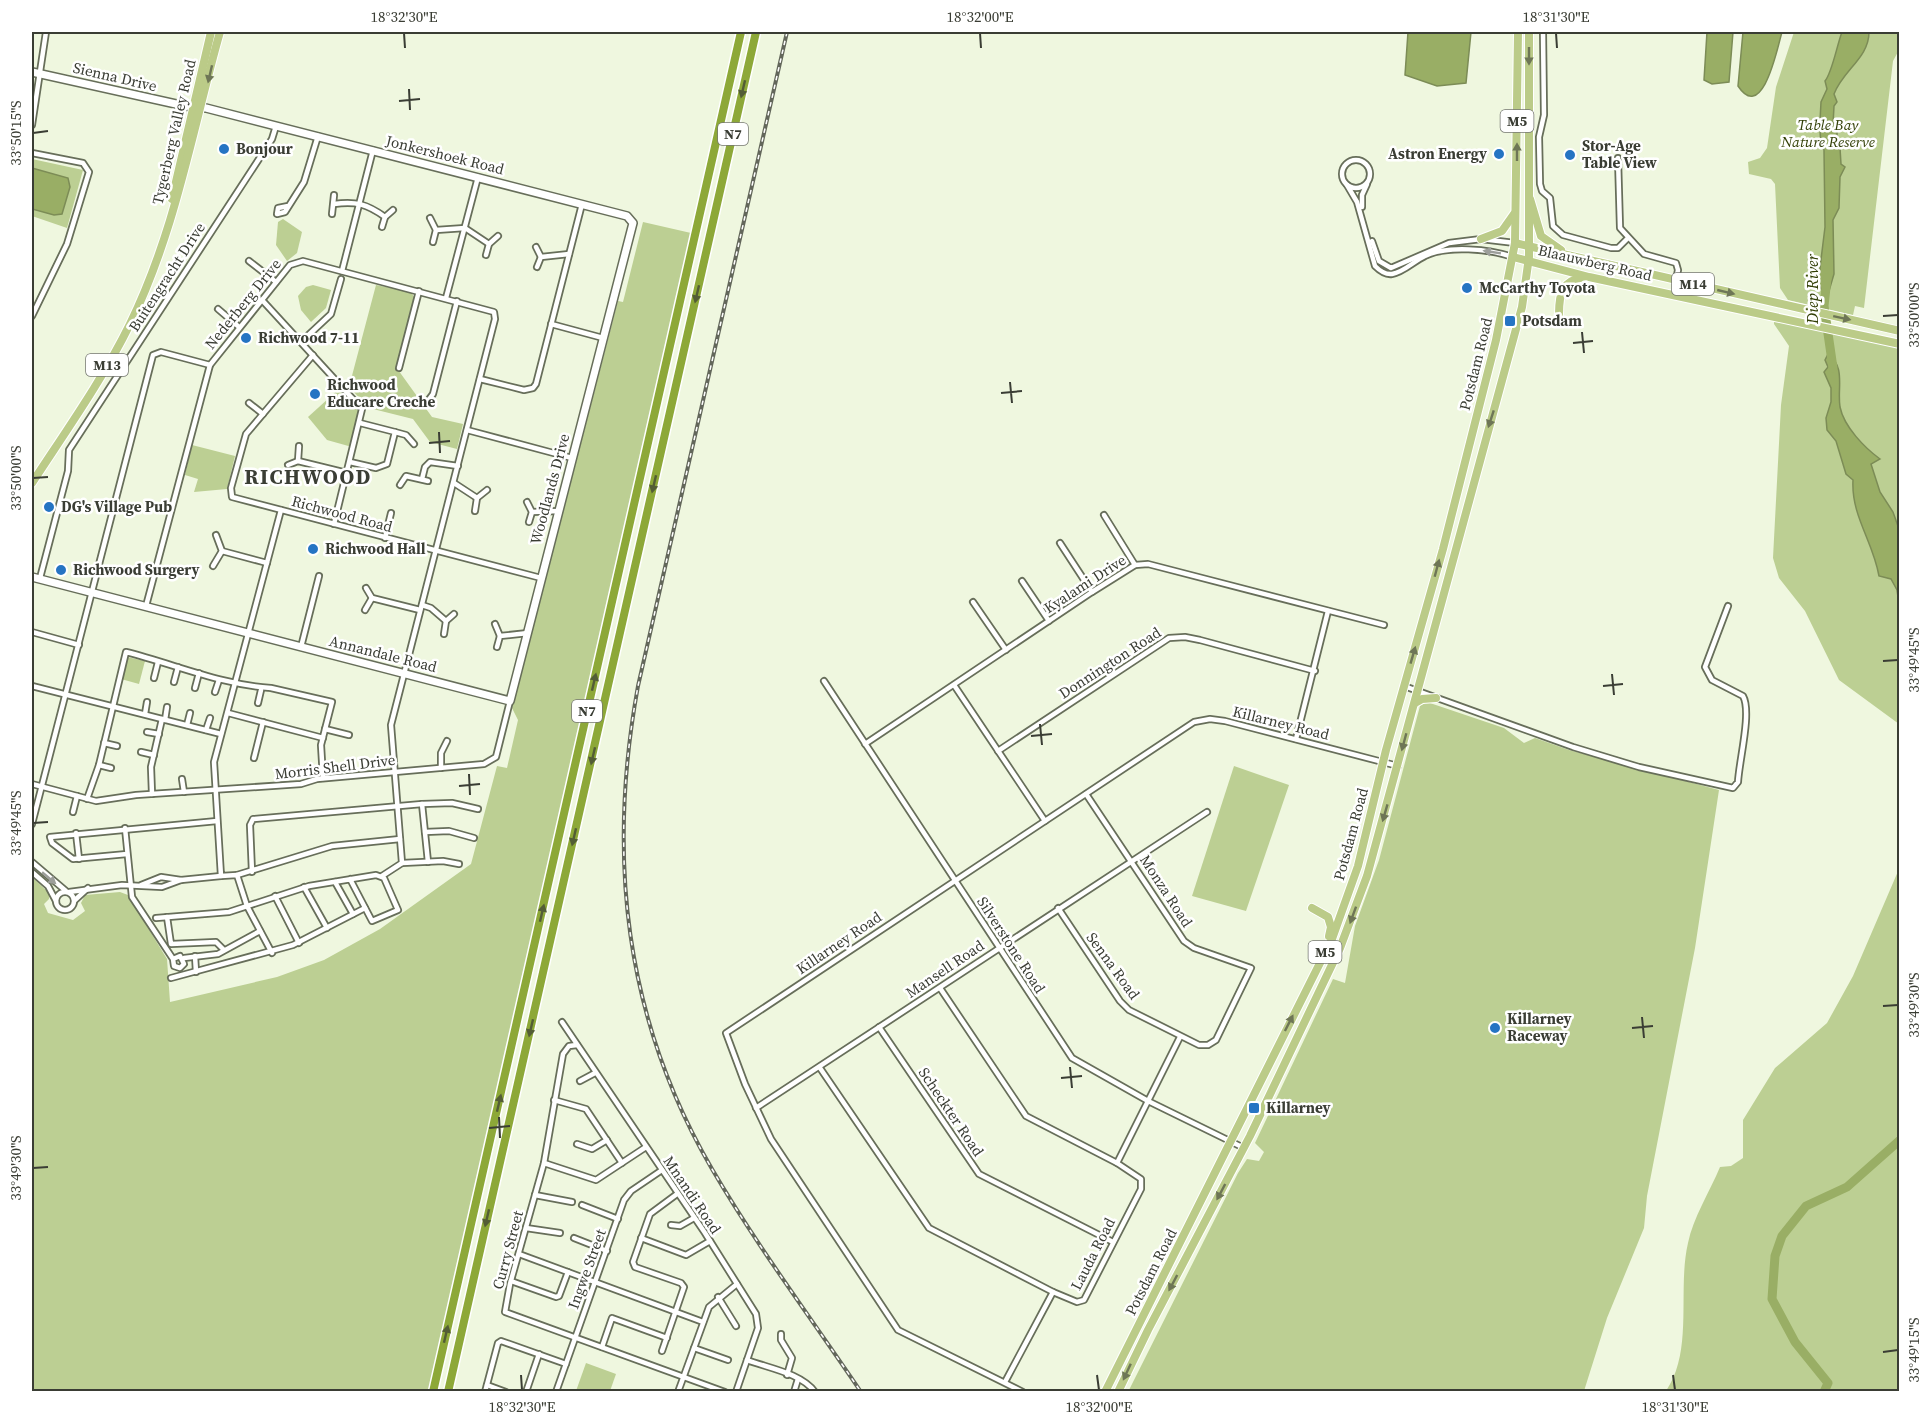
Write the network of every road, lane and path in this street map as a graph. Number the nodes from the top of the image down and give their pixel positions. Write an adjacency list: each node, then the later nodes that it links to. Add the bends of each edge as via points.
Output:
1 (46, 32): 9 (street)
2 (211, 32): 10 (main road, Tygerberg Valley Road / M13)
3 (220, 32): 11 (main road, Tygerberg Valley Road / M13, one-way to 11)
4 (741, 32): 332 (highway, N7, one-way to 4)
5 (756, 32): 333 (highway, N7, one-way to 333)
6 (1518, 32): 29 (main road, M5, one-way to 6)
7 (1529, 32): 23 (main road, M5, one-way to 23)
8 (1543, 32): 39 (street, via 1540,184 1551,200 1552,222 1560,234 1615,249)
9 (36, 73): 10 (street, Sienna Drive); 13 (street)
10 (193, 107): 11 (street, Sienna Drive); 38 (main road, Tygerberg Valley Road / M13)
11 (202, 107): 12 (street, Tygerberg Valley Road); 38 (main road, Tygerberg Valley Road / M13)
12 (250, 119): 14 (street, Jonkershoek Road)
13 (32, 125)
14 (276, 126): 15 (street, Jonkershoek Road); 121 (street, Buitengracht Drive, via 272,139 69,450 68,471)
15 (318, 136): 16 (street, Jonkershoek Road); 27 (street, via 304,182)
16 (373, 150): 19 (street, Jonkershoek Road); 24 (street)
17 (32, 153): 67 (street, via 83,162 89,172 67,244)
18 (1618, 158): 39 (street, via 1619,223)
19 (478, 177): 26 (street, Jonkershoek Road); 35 (street)
20 (1367, 184): 21 (street, via 1357,188); 21 (street, via 1370,169 1355,159 1342,170); 54 (street, via 1361,206 1376,256)
21 (1347, 185): 56 (street, via 1357,202 1376,266)
22 (334, 195): 25 (street)
23 (1528, 196): 44 (main road, M5); 50 (main road, via 1543,238)
24 (360, 202): 25 (street); 31 (street); 55 (street)
25 (334, 204): 30 (street)
26 (582, 204): 33 (street, Jonkershoek Road); 46 (street)
27 (288, 206)
28 (393, 210): 31 (street)
29 (1516, 211): 40 (main road, via 1502,231); 43 (main road, M5)
30 (332, 214)
31 (385, 217): 34 (street)
32 (430, 218): 36 (street)
33 (631, 220): 71 (street, Woodlands Drive)
34 (382, 227)
35 (465, 228): 36 (street); 42 (street); 62 (street)
36 (436, 230): 41 (street)
37 (498, 236): 42 (street)
38 (164, 238): 96 (main road, Tygerberg Valley Road / M13, via 125,333)
39 (1628, 238): 59 (street, via 1644,254 1676,263)
40 (1481, 239): 43 (street, Blaauwberg Road); 54 (street, Blaauwberg Road, via 1437,246 1398,267)
41 (433, 242)
42 (489, 243): 47 (street)
43 (1515, 243): 44 (main road, Blaauwberg Road / M14); 49 (main road, Potsdam Road / M5)
44 (1529, 246): 50 (main road, Blaauwberg Road / M14); 52 (main road, Potsdam Road / M5)
45 (536, 247): 48 (street)
46 (569, 254): 48 (street); 68 (street)
47 (486, 255)
48 (541, 257): 53 (street)
49 (1513, 257): 52 (main road, Blaauwberg Road / M14); 56 (street, Blaauwberg Road, one-way to 56, via 1480,250 1431,253 1401,271); 77 (main road, Potsdam Road / M5)
50 (1579, 257): 59 (main road, Blaauwberg Road / M14)
51 (249, 261): 60 (street)
52 (1529, 262): 57 (main road, Blaauwberg Road / M14); 78 (main road, Potsdam Road / M5)
53 (537, 267)
54 (1388, 268): 56 (street)
55 (342, 271): 60 (street, Nederberg Drive, via 295,261); 61 (street)
56 (1387, 274)
57 (1589, 277): 66 (main road, via 1563,286); 73 (main road, Blaauwberg Road / M14)
58 (341, 279): 72 (street, via 331,314)
59 (1676, 280): 70 (main road, Blaauwberg Road / M14, one-way to 70)
60 (276, 282): 63 (street, Nederberg Drive)
61 (419, 291): 62 (street); 76 (street)
62 (446, 298): 64 (street)
63 (262, 300): 69 (street, Nederberg Drive); 72 (street)
64 (457, 301): 79 (street, via 490,310 495,319); 80 (street, via 433,394)
65 (218, 309): 69 (street)
66 (1559, 314)
67 (32, 316)
68 (551, 324): 71 (street); 79 (street, via 533,388 524,390)
69 (239, 327): 75 (street, Nederberg Drive)
70 (1899, 331)
71 (603, 338): 88 (street, Woodlands Drive)
72 (301, 342): 74 (street)
73 (1899, 344)
74 (313, 355): 82 (street, Richwood Road); 83 (street, via 360,406)
75 (210, 364): 124 (street, via 161,352 153,355); 128 (street, Nederberg Drive)
76 (399, 368)
77 (1488, 374): 78 (main road); 159 (main road, Potsdam Road / M5, one-way to 77)
78 (1505, 376): 162 (main road, Potsdam Road / M5, one-way to 162, via 1479,458)
79 (480, 379): 84 (street)
80 (427, 402)
81 (249, 403): 82 (street)
82 (263, 414): 102 (street, Richwood Road, via 243,441 230,493 235,499)
83 (360, 423): 85 (street); 90 (street)
84 (467, 430): 88 (street); 92 (street)
85 (395, 432): 86 (street, via 406,435); 90 (street, via 384,467)
86 (414, 444)
87 (299, 446): 89 (street)
88 (572, 458): 104 (street, Woodlands Drive)
89 (298, 461): 91 (street); 93 (street)
90 (350, 462): 93 (street)
91 (288, 465)
92 (458, 466): 94 (street, via 430,462); 97 (street)
93 (347, 473): 109 (street)
94 (422, 479): 95 (street); 98 (street, via 406,476)
95 (428, 481)
96 (32, 483)
97 (454, 483): 100 (street); 114 (street)
98 (400, 485)
99 (487, 490): 100 (street)
100 (477, 498): 103 (street)
101 (527, 502): 105 (street)
102 (281, 510): 109 (street, Richwood Road); 115 (street)
103 (475, 511)
104 (559, 511): 105 (street); 120 (street, Woodlands Drive)
105 (532, 512): 108 (street)
106 (391, 513): 111 (street)
107 (1104, 515): 116 (street)
108 (529, 522)
109 (334, 524): 111 (street, Richwood Road)
110 (216, 535): 113 (street)
111 (385, 538): 114 (street, Richwood Road)
112 (1060, 543): 125 (street)
113 (222, 551): 115 (street); 117 (street)
114 (436, 551): 120 (street, Richwood Road); 130 (street)
115 (267, 563): 139 (street)
116 (1135, 565): 125 (street, Kyalami Drive); 132 (street, Kyalami Drive, via 1148,564)
117 (213, 566)
118 (319, 576): 144 (street)
119 (32, 577): 121 (street, Annandale Road)
120 (541, 578): 140 (street, Woodlands Drive)
121 (40, 579): 124 (street, Annandale Road)
122 (1022, 581): 135 (street)
123 (366, 588): 126 (street)
124 (93, 592): 128 (street, Annandale Road); 143 (street)
125 (1092, 592): 135 (street, Kyalami Drive)
126 (372, 598): 130 (street); 131 (street)
127 (973, 602): 146 (street)
128 (146, 606): 139 (street, Annandale Road)
129 (1728, 606): 165 (street, via 1705,667 1712,680 1746,701 1738,782 1733,788 1573,747)
130 (421, 608): 134 (street, via 431,608); 151 (street)
131 (365, 610)
132 (1329, 611): 137 (street, Kyalami Drive); 149 (street)
133 (454, 614): 134 (street)
134 (446, 621): 141 (street)
135 (1049, 621): 146 (street, Kyalami Drive)
136 (495, 624): 142 (street)
137 (1384, 625)
138 (32, 632): 143 (street)
139 (249, 633): 144 (street, Annandale Road); 156 (street)
140 (528, 633): 142 (street); 166 (street, Woodlands Drive)
141 (444, 634)
142 (500, 636): 145 (street)
143 (79, 645): 164 (street)
144 (301, 647): 151 (street, Annandale Road)
145 (497, 647)
146 (1006, 650): 157 (street, Kyalami Drive)
147 (158, 662): 148 (street); 152 (street); 172 (street, via 126,649)
148 (178, 667): 150 (street); 155 (street)
149 (1315, 670): 188 (street); 193 (street, Donnington Road, via 1200,640 1169,638)
150 (199, 673): 153 (street); 160 (street)
151 (405, 673): 166 (street, Annandale Road); 203 (street, via 391,725)
152 (154, 678)
153 (219, 680): 156 (street); 163 (street)
154 (824, 681): 191 (street, Silverstone Road)
155 (174, 682)
156 (236, 685): 161 (street); 175 (street)
157 (954, 685): 191 (street, Kyalami Drive); 193 (street)
158 (32, 686): 164 (street)
159 (1404, 686): 162 (street); 197 (main road, Potsdam Road / M5)
160 (195, 688)
161 (261, 690): 168 (street, via 271,688); 169 (street)
162 (1419, 691): 165 (street); 170 (main road, Potsdam Road / M5)
163 (215, 692)
164 (66, 694): 172 (street); 207 (street)
165 (1436, 698): 170 (main road)
166 (510, 700): 198 (street, Woodlands Drive)
167 (147, 702): 176 (street)
168 (332, 702): 171 (street); 181 (street)
169 (258, 703)
170 (1416, 703): 200 (main road, Potsdam Road / M5, one-way to 200)
171 (339, 704)
172 (111, 706): 176 (street); 190 (street)
173 (168, 707): 178 (street)
174 (189, 713): 180 (street)
175 (228, 713): 179 (street); 185 (street)
176 (145, 714): 178 (street)
177 (210, 718): 182 (street)
178 (164, 720): 180 (street); 184 (street)
179 (262, 722): 187 (street); 196 (street)
180 (187, 725): 182 (street)
181 (325, 729): 186 (street); 187 (street)
182 (207, 730): 185 (street)
183 (147, 732): 184 (street)
184 (159, 734): 195 (street)
185 (221, 734): 208 (street, via 213,768)
186 (349, 735)
187 (323, 738): 204 (street)
188 (1296, 739): 197 (street, Killarney Road); 211 (street, Killarney Road, via 1225,721 1194,722)
189 (447, 741): 202 (street, via 441,750)
190 (104, 743): 192 (street); 199 (street)
191 (865, 744): 241 (street, Silverstone Road)
192 (117, 746)
193 (998, 751): 220 (street)
194 (141, 752): 195 (street)
195 (154, 754): 210 (street)
196 (254, 758)
197 (1383, 762): 200 (street, Killarney Road); 264 (main road, Potsdam Road / M5, via 1358,866)
198 (490, 763): 202 (street, Morris Shell Drive)
199 (99, 765): 201 (street); 213 (street)
200 (1398, 766): 286 (main road, Potsdam Road / M5, one-way to 286, via 1348,930)
201 (111, 768)
202 (441, 768): 203 (street, Morris Shell Drive)
203 (395, 772): 204 (street, Morris Shell Drive); 215 (street)
204 (323, 778): 208 (street, Morris Shell Drive, via 301,784)
205 (182, 779): 209 (street)
206 (32, 784): 207 (street, Morris Shell Drive)
207 (41, 787): 212 (street, Morris Shell Drive); 221 (street)
208 (215, 790): 209 (street, Morris Shell Drive); 219 (street)
209 (183, 792): 210 (street, Morris Shell Drive)
210 (152, 794): 213 (street, Morris Shell Drive)
211 (1086, 794): 220 (street, Killarney Road); 229 (street, Monza Road)
212 (77, 796): 213 (street, Morris Shell Drive); 217 (street)
213 (87, 799)
214 (422, 804): 215 (street); 216 (street); 223 (street)
215 (397, 808): 226 (street); 235 (street, via 253,819)
216 (478, 808)
217 (74, 812)
218 (1207, 812): 229 (street, Mansell Road)
219 (217, 821): 222 (street); 238 (street)
220 (1045, 821): 241 (street, Killarney Road)
221 (32, 824)
222 (125, 828): 224 (street); 227 (street)
223 (425, 832): 225 (street, via 449,831); 231 (street)
224 (76, 833): 228 (street); 228 (street, via 52,836 52,843 71,858)
225 (474, 838)
226 (400, 839): 232 (street); 235 (street, via 332,846)
227 (127, 854): 228 (street); 243 (street)
228 (79, 859)
229 (1131, 860): 253 (street, Mansell Road); 268 (street, Monza Road, via 1184,941)
230 (32, 862): 247 (street, one-way to 247)
231 (428, 862): 232 (street); 233 (street)
232 (402, 863): 237 (street)
233 (459, 864)
234 (32, 872): 250 (street, via 48,886)
235 (252, 872): 236 (street)
236 (237, 875): 238 (street); 251 (street)
237 (381, 875): 239 (street); 252 (street, via 398,910 374,922)
238 (221, 876): 240 (street)
239 (350, 879): 242 (street); 252 (street)
240 (182, 880): 244 (street, via 169,886); 244 (street, via 161,877)
241 (955, 880): 261 (street, Silverstone Road); 281 (street, Killarney Road, via 726,1033)
242 (335, 882): 245 (street); 255 (street)
243 (130, 886): 244 (street); 246 (street); 267 (street, via 134,901)
244 (140, 886)
245 (304, 887): 248 (street); 258 (street)
246 (87, 888): 247 (street); 249 (street)
247 (68, 892): 249 (street); 250 (street, via 59,894)
248 (275, 896): 251 (street); 260 (street)
249 (75, 900): 250 (street, via 67,910 59,908)
250 (56, 901)
251 (247, 906): 256 (street, via 226,912); 259 (street)
252 (365, 908): 255 (street)
253 (1058, 908): 261 (street, Mansell Road); 274 (street, Senna Road, via 1120,1001 1129,1010)
254 (1312, 908): 264 (main road, via 1326,913 1330,922)
255 (353, 914): 258 (street)
256 (167, 917): 257 (street); 262 (street, via 171,944 216,942)
257 (156, 918)
258 (327, 928): 260 (street)
259 (260, 931): 262 (street); 263 (street)
260 (299, 943): 263 (street)
261 (998, 948): 271 (street, Mansell Road); 280 (street, Silverstone Road, via 1075,1061)
262 (224, 950): 265 (street)
263 (272, 953): 269 (street)
264 (1324, 955): 283 (main road, Potsdam Road / M5, one-way to 264)
265 (195, 956): 266 (street); 269 (street)
266 (184, 958): 267 (street, via 178,955); 267 (street, via 184,964 177,968)
267 (172, 959)
268 (1251, 968): 274 (street, Senna Road, via 1213,1043 1199,1045)
269 (196, 972): 270 (street)
270 (171, 978)
271 (940, 988): 273 (street, Mansell Road); 289 (street, Lauda Road, via 1026,1116)
272 (562, 1022): 275 (street, Mnandi Road)
273 (879, 1028): 276 (street, Mansell Road); 303 (street, Scheckter Road, via 979,1174)
274 (1180, 1037): 280 (street)
275 (577, 1045): 277 (street, Mnandi Road); 279 (street, Curry Street, via 564,1050)
276 (820, 1068): 281 (street, Mansell Road); 310 (street, Lauda Road, via 929,1228)
277 (595, 1073): 278 (street); 285 (street, Mnandi Road)
278 (580, 1081)
279 (554, 1101): 282 (street, via 586,1109); 287 (street, Curry Street)
280 (1148, 1101): 283 (street, Silverstone Road); 289 (street)
281 (756, 1108): 330 (street, Killarney Road, via 780,1155 898,1330)
282 (607, 1140): 284 (street, via 592,1149); 288 (street)
283 (1230, 1140): 286 (street, Silverstone Road); 344 (main road, Potsdam Road / M5)
284 (577, 1144)
285 (645, 1147): 288 (street); 290 (street, Mnandi Road)
286 (1244, 1148): 345 (main road, Potsdam Road / M5, one-way to 345)
287 (544, 1163): 288 (street, via 596,1180); 292 (street, Curry Street)
288 (622, 1163)
289 (1117, 1163): 303 (street, Lauda Road, via 1138,1176 1142,1186)
290 (662, 1170): 291 (street, Mnandi Road); 296 (street, Ingwe Street, via 628,1194)
291 (677, 1194): 295 (street, Mnandi Road); 301 (street, via 651,1212)
292 (535, 1195): 293 (street); 298 (street, Curry Street)
293 (572, 1202)
294 (582, 1206): 296 (street)
295 (694, 1218): 297 (street, via 682,1226); 302 (street, Mnandi Road)
296 (618, 1219): 304 (street, Ingwe Street)
297 (671, 1225)
298 (526, 1228): 299 (street); 305 (street, Curry Street)
299 (560, 1233)
300 (574, 1238): 304 (street)
301 (641, 1238): 302 (street, via 686,1255); 313 (street, via 633,1264 683,1285)
302 (710, 1241): 309 (street, Mnandi Road)
303 (1113, 1242): 310 (street, Lauda Road, via 1084,1300 1077,1302)
304 (607, 1251): 308 (street, Ingwe Street)
305 (519, 1254): 306 (street); 307 (street, Curry Street)
306 (568, 1272): 307 (street, via 556,1298); 308 (street)
307 (511, 1281): 318 (street, Curry Street, via 505,1312)
308 (595, 1282): 313 (street); 318 (street, Ingwe Street)
309 (737, 1284): 311 (street); 325 (street, Mnandi Road, via 759,1325)
310 (1053, 1292): 330 (street)
311 (718, 1298): 315 (street); 316 (street)
312 (610, 1311): 314 (street)
313 (676, 1311): 315 (street); 319 (street)
314 (612, 1318): 319 (street); 320 (street)
315 (703, 1322): 321 (street)
316 (736, 1326)
317 (781, 1334): 327 (street, via 792,1358)
318 (576, 1337): 320 (street, Curry Street); 326 (street, Ingwe Street)
319 (667, 1338): 322 (street)
320 (602, 1347): 328 (street, Curry Street)
321 (694, 1348): 324 (street); 328 (street)
322 (662, 1351)
323 (539, 1354): 326 (street); 331 (street, via 499,1342); 336 (street)
324 (728, 1360)
325 (747, 1360): 327 (street); 340 (street, Mnandi Road)
326 (566, 1364): 337 (street, Ingwe Street)
327 (787, 1375): 329 (street)
328 (684, 1376): 338 (street); 339 (street, Curry Street)
329 (798, 1379): 341 (street); 342 (street)
330 (1005, 1382): 343 (street, Killarney Road)
331 (487, 1385): 334 (street); 335 (street)
332 (433, 1392)
333 (448, 1392)
334 (485, 1392)
335 (506, 1392)
336 (526, 1392)
337 (556, 1392)
338 (678, 1392)
339 (725, 1392)
340 (736, 1392)
341 (794, 1392)
342 (815, 1392)
343 (1023, 1392)
344 (1105, 1392)
345 (1118, 1392)

